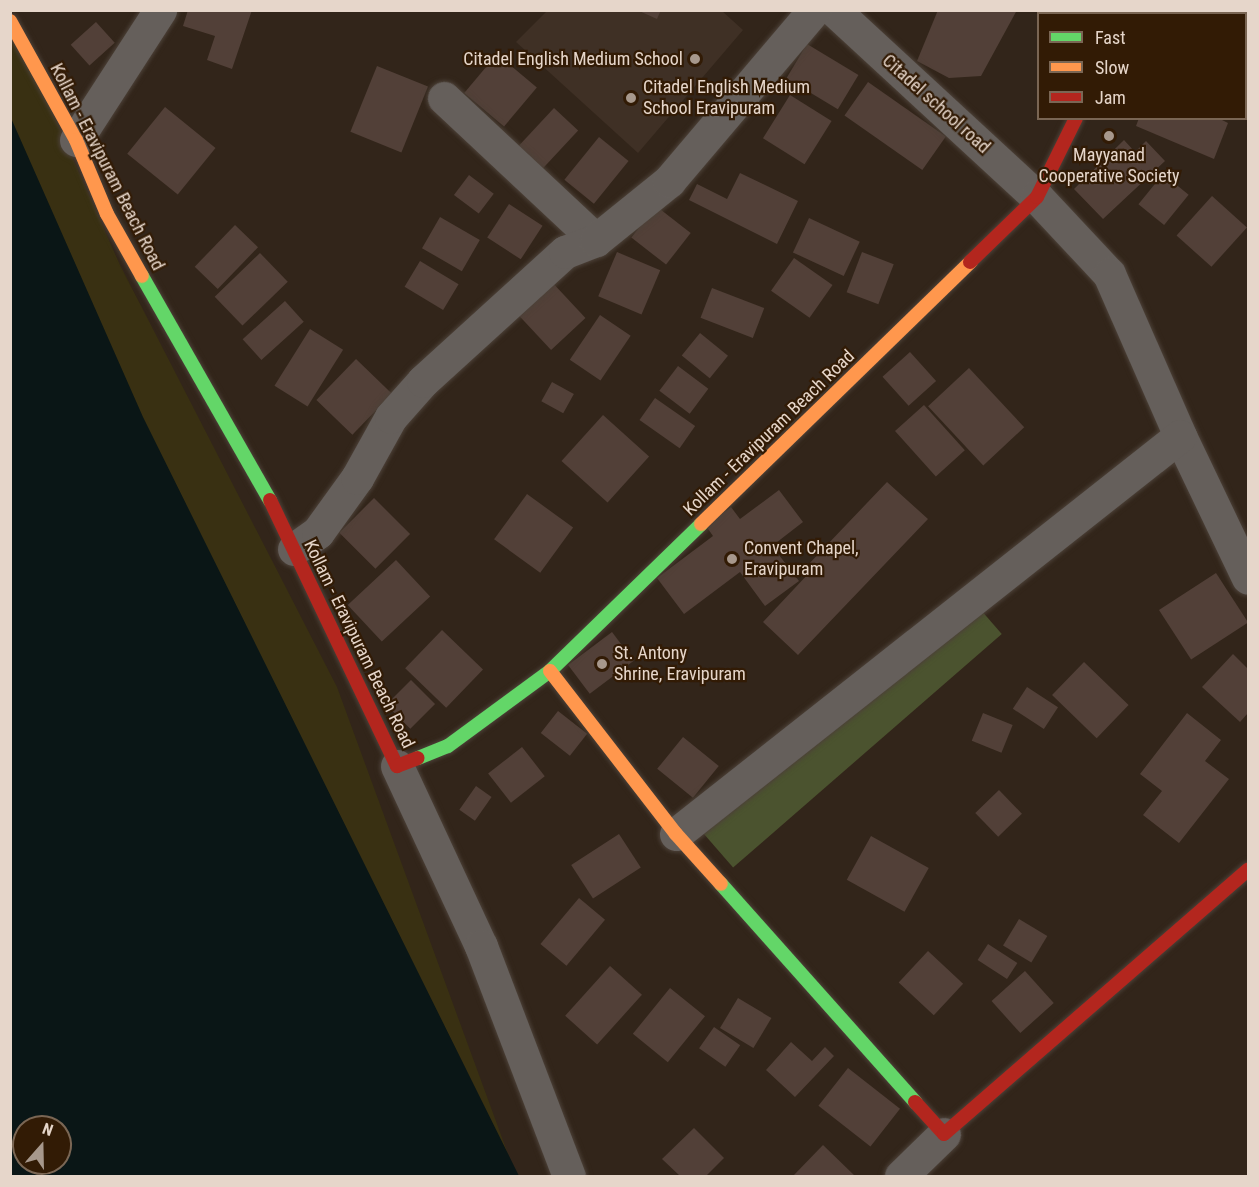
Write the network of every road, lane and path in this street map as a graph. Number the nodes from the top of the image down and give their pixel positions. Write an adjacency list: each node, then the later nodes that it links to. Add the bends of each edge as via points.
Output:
1 (160, 10): 7 (street)
2 (814, 10): 9 (street, via 669,181)
3 (834, 10): 8 (street, Citadel school road)
4 (10, 21): 7 (main road, Kollam - Eravipuram Beach Road)
5 (444, 98): 9 (street)
6 (1075, 120): 8 (main road, Kollam - Eravipuram Beach Road)
7 (76, 140): 11 (main road, Kollam - Eravipuram Beach Road, via 107,214 276,510)
8 (1038, 197): 10 (street, Citadel school road, via 1109,274); 13 (main road, Kollam - Eravipuram Beach Road)
9 (596, 240): 11 (street, via 565,252 423,381 392,417 357,478 318,532)
10 (1180, 436): 12 (street, Citadel school road); 15 (street)
11 (294, 549): 14 (main road, Kollam - Eravipuram Beach Road)
12 (1248, 578)
13 (550, 671): 14 (main road, Kollam - Eravipuram Beach Road, via 448,746); 15 (main road)
14 (397, 766): 18 (street, via 481,946)
15 (676, 834): 17 (main road)
16 (1248, 870): 17 (main road)
17 (944, 1134): 19 (street)
18 (569, 1176)
19 (901, 1176)

